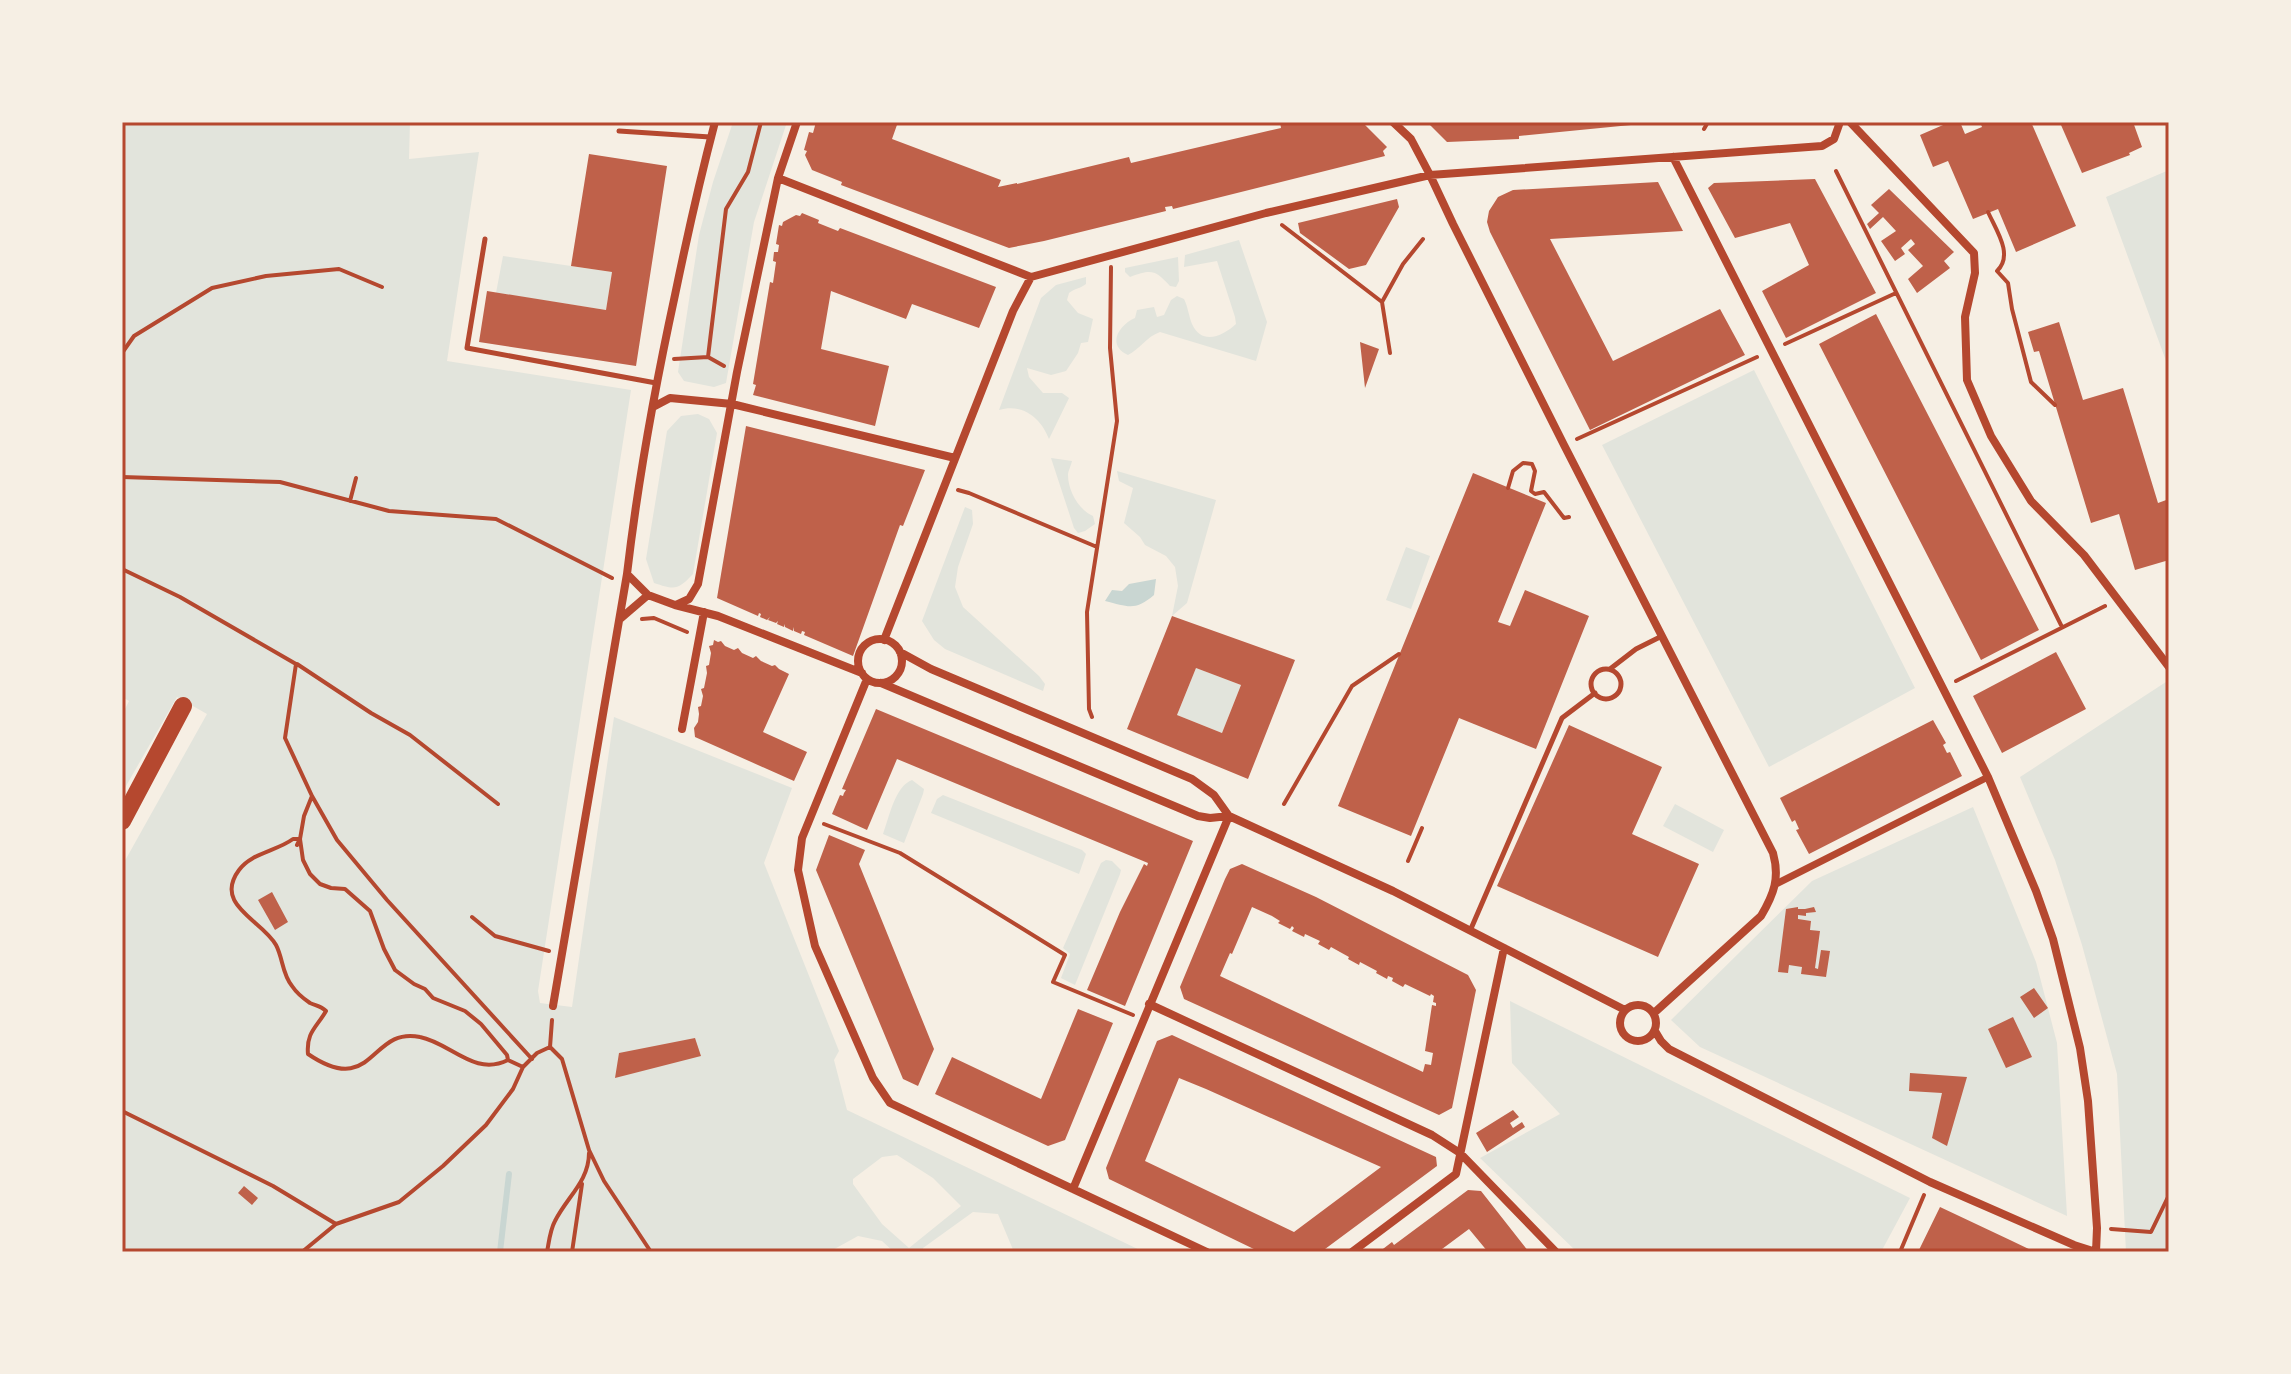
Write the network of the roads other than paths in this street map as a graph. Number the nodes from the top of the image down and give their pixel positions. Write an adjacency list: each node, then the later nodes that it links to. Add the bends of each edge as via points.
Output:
1 (715, 122): 7 (street)
2 (797, 122): 10 (street)
3 (1393, 122): 9 (street, via 1411,139)
4 (1840, 122): 8 (street, via 1834,139 1822,146)
5 (1850, 122): 25 (street, via 1974,253 1965,317 1967,380 1991,436 2031,501 2084,555)
6 (619, 131): 7 (lane)
7 (711, 138): 13 (street)
8 (1673, 157): 9 (street); 32 (street)
9 (1430, 175): 12 (street); 22 (street)
10 (778, 178): 12 (street); 14 (street)
11 (485, 239): 13 (lane, via 467,348)
12 (1031, 277): 16 (street)
13 (657, 383): 15 (street)
14 (732, 404): 15 (street, via 670,398); 16 (street); 19 (street, via 698,584 689,599)
15 (653, 407): 17 (street)
16 (955, 458): 23 (street)
17 (627, 574): 18 (street); 21 (street)
18 (648, 595): 19 (street); 21 (street)
19 (675, 605): 20 (street)
20 (704, 612): 27 (street); 31 (street)
21 (625, 619): 39 (street)
22 (1662, 636): 26 (lane); 35 (street, via 1773,853)
23 (884, 640): 24 (street); 27 (street, via 871,641 860,652 859,667)
24 (900, 652): 28 (street, via 899,672); 33 (street, via 1192,779 1214,795)
25 (2169, 667)
26 (1610, 669): 29 (lane, via 1594,675); 29 (lane, via 1619,676 1618,693 1609,699)
27 (865, 676): 28 (street); 44 (street, via 802,838 798,870 815,946 873,1078 890,1103)
28 (881, 683): 33 (street, via 1198,816)
29 (1595, 693): 36 (lane, via 1562,718)
30 (183, 706): 34 (main road)
31 (682, 729)
32 (1988, 777): 35 (street); 48 (street, via 2053,939 2080,1048)
33 (1229, 816): 36 (street); 38 (street)
34 (122, 821)
35 (1776, 884): 41 (street, via 1761,916)
36 (1470, 931): 37 (street)
37 (1504, 948): 40 (street); 43 (street)
38 (1149, 1004): 43 (street, via 1432,1135); 44 (street)
39 (553, 1006)
40 (1625, 1010): 41 (street, via 1639,1004); 42 (street, via 1620,1024 1630,1039 1641,1041)
41 (1654, 1013): 42 (street)
42 (1655, 1031): 48 (street, via 1669,1049 1930,1182)
43 (1460, 1153): 46 (street, via 1456,1174); 47 (street)
44 (1073, 1189): 45 (street)
45 (1207, 1252)
46 (1352, 1252)
47 (1556, 1252)
48 (2096, 1252)

